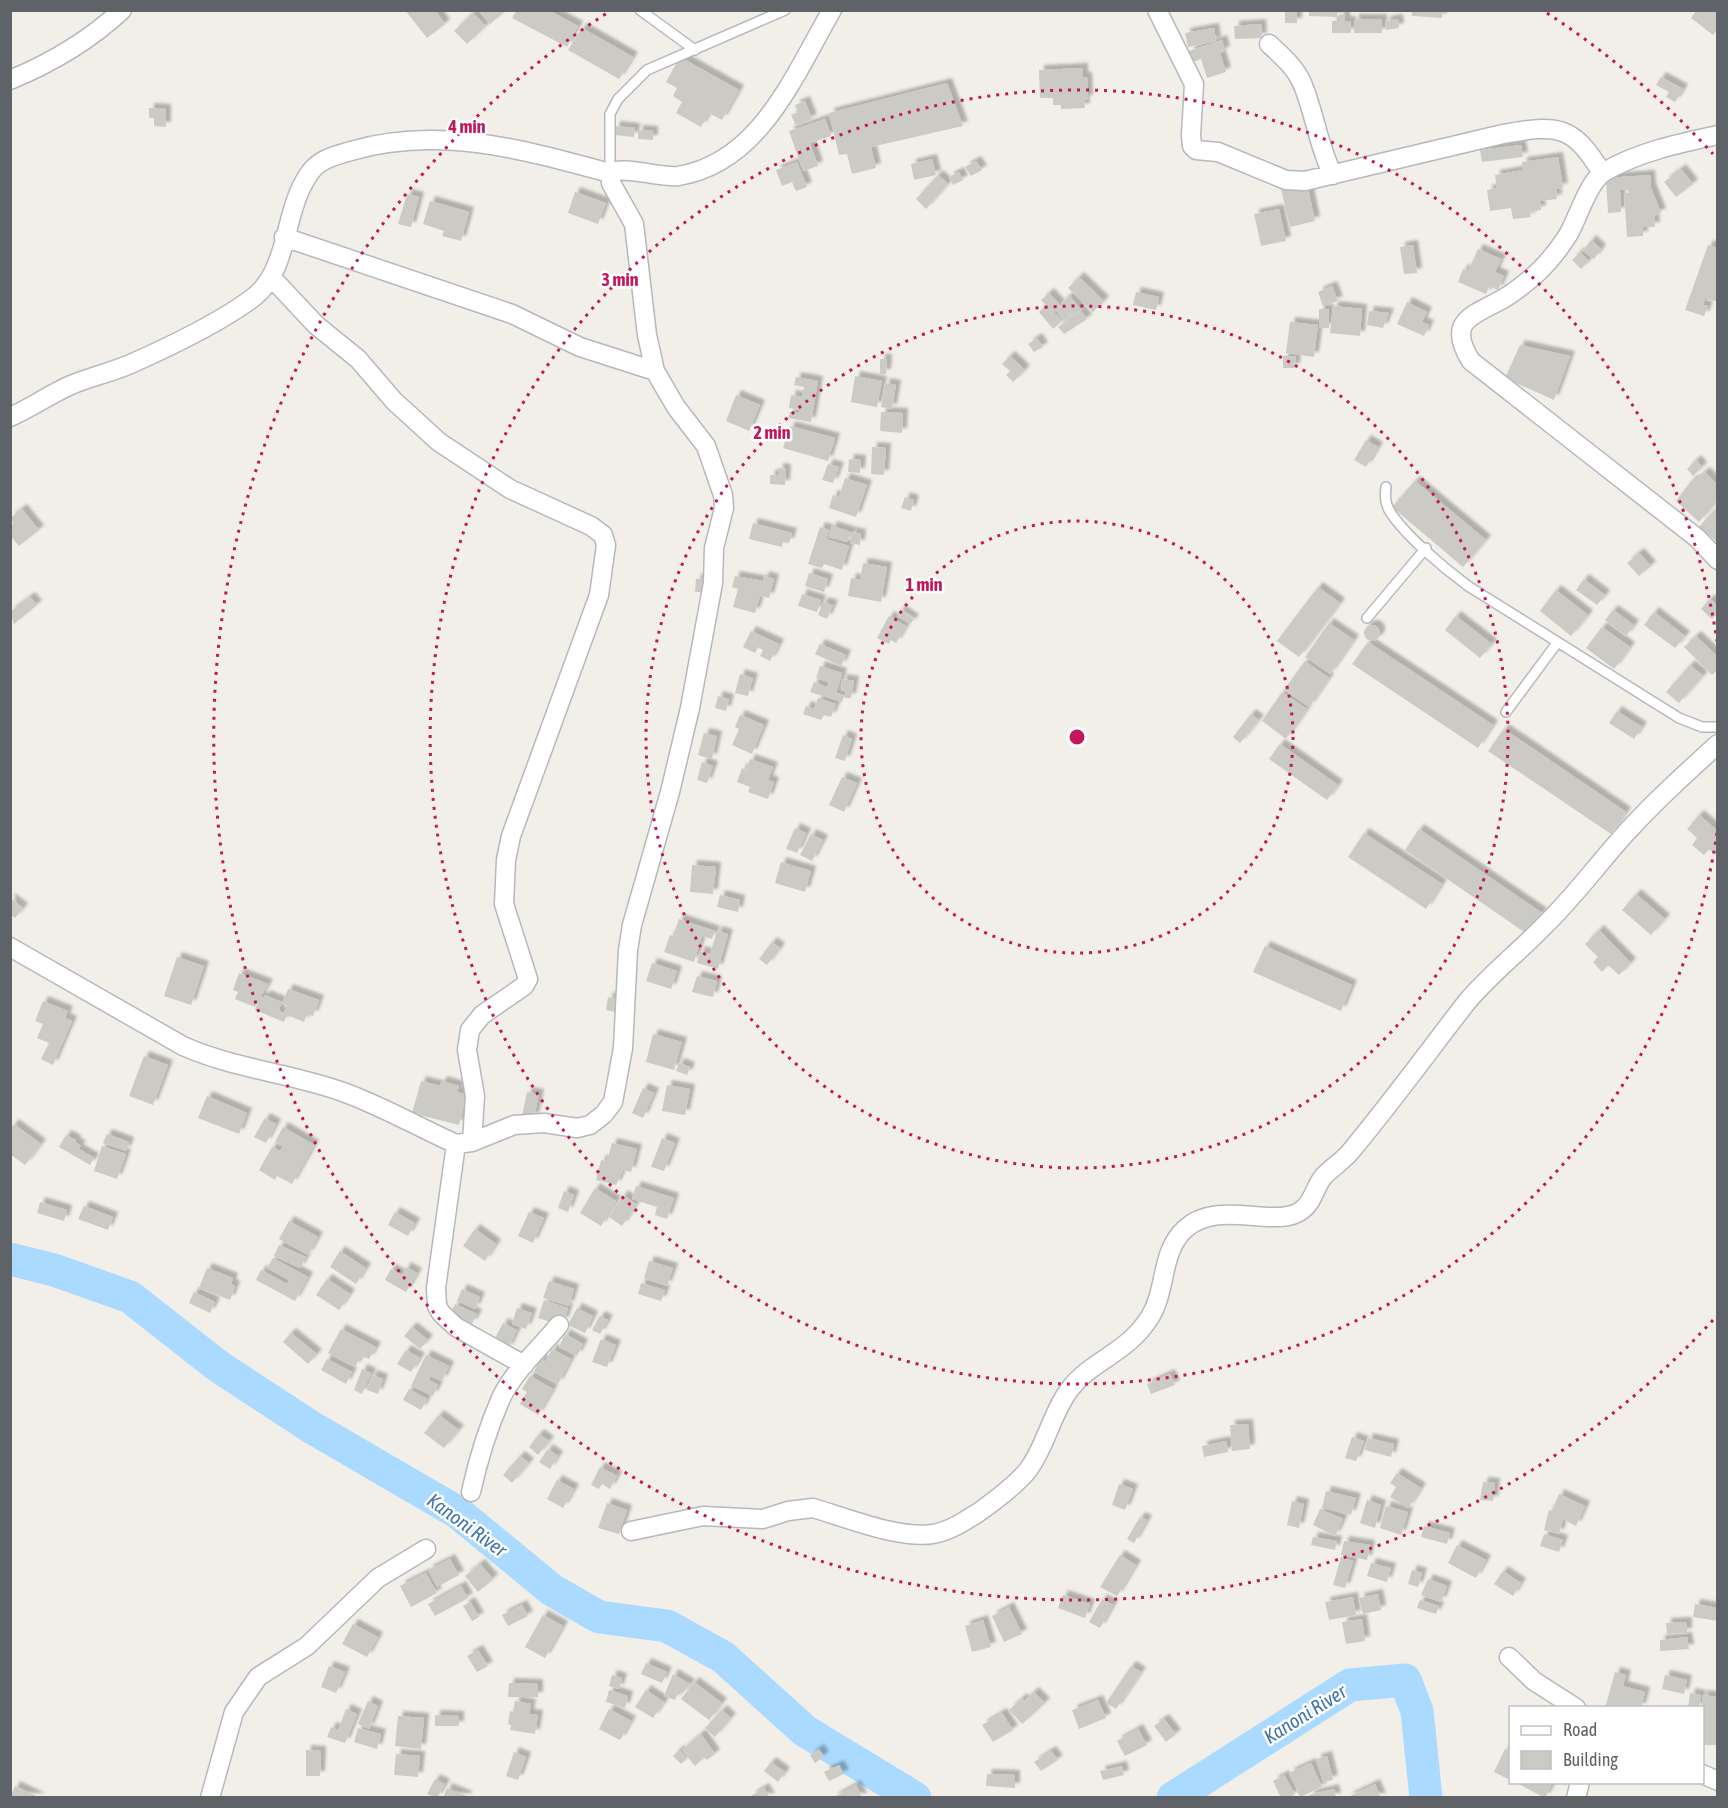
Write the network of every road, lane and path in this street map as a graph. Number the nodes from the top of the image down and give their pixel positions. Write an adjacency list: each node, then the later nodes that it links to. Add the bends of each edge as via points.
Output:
1 (122, 10): 8 (street, via 44,66)
2 (640, 10): 7 (lane)
3 (785, 10): 7 (lane)
4 (832, 10): 10 (street, via 766,121 731,156 678,176 617,170)
5 (1157, 10): 12 (street, via 1194,84 1191,135 1196,150 1218,152 1286,180)
6 (1269, 44): 12 (street, via 1302,81)
7 (695, 50): 10 (lane, via 647,70 618,99 608,129)
8 (10, 80)
9 (1718, 135): 11 (street, via 1663,148)
10 (610, 173): 13 (street, via 468,141 413,139 367,146 324,159 309,174); 15 (street, via 611,183 634,224 647,335)
11 (1602, 173): 12 (street, via 1573,135 1549,130 1503,134); 19 (street, via 1549,260 1507,297 1465,320 1462,347 1470,361 1697,538)
12 (1333, 176)
13 (284, 237): 14 (street); 15 (street, via 512,314 580,347)
14 (273, 279): 16 (street, via 224,316 134,363 70,386); 26 (street, via 316,326 357,359 439,442 510,489 591,526 603,535 606,545 599,595 511,836 504,904 528,979 524,986 482,1015 470,1030 467,1050 475,1096)
15 (656, 371): 26 (street, via 676,407 706,446 724,508 716,535 713,583 690,708 632,925 620,1076 613,1101 590,1125 514,1125)
16 (10, 417)
17 (1386, 487): 18 (lane, via 1390,512)
18 (1426, 548): 20 (lane); 21 (lane, via 1467,586)
19 (1718, 560)
20 (1367, 618)
21 (1557, 643): 22 (lane); 23 (lane, via 1679,718 1702,727)
22 (1506, 712)
23 (1718, 727)
24 (1718, 744): 30 (street, via 1658,800 1546,925 1469,999 1347,1156 1323,1178 1303,1210 1284,1216 1208,1215 1176,1237 1153,1313 1141,1331 1071,1386 1027,1470 988,1506 933,1534 893,1531 800,1508 763,1519 703,1516)
25 (10, 947): 26 (street, via 183,1046 213,1059 343,1092)
26 (464, 1143): 28 (street, via 438,1277 437,1306 456,1327)
27 (560, 1325): 28 (street)
28 (524, 1365): 29 (street, via 502,1397)
29 (471, 1491)
30 (631, 1531)
31 (426, 1549): 36 (street, via 378,1578 307,1646 258,1677 234,1712)
32 (1509, 1657): 33 (street, via 1533,1681)
33 (1574, 1706)
34 (1704, 1775): 35 (street)
35 (1718, 1781)
36 (210, 1797)

